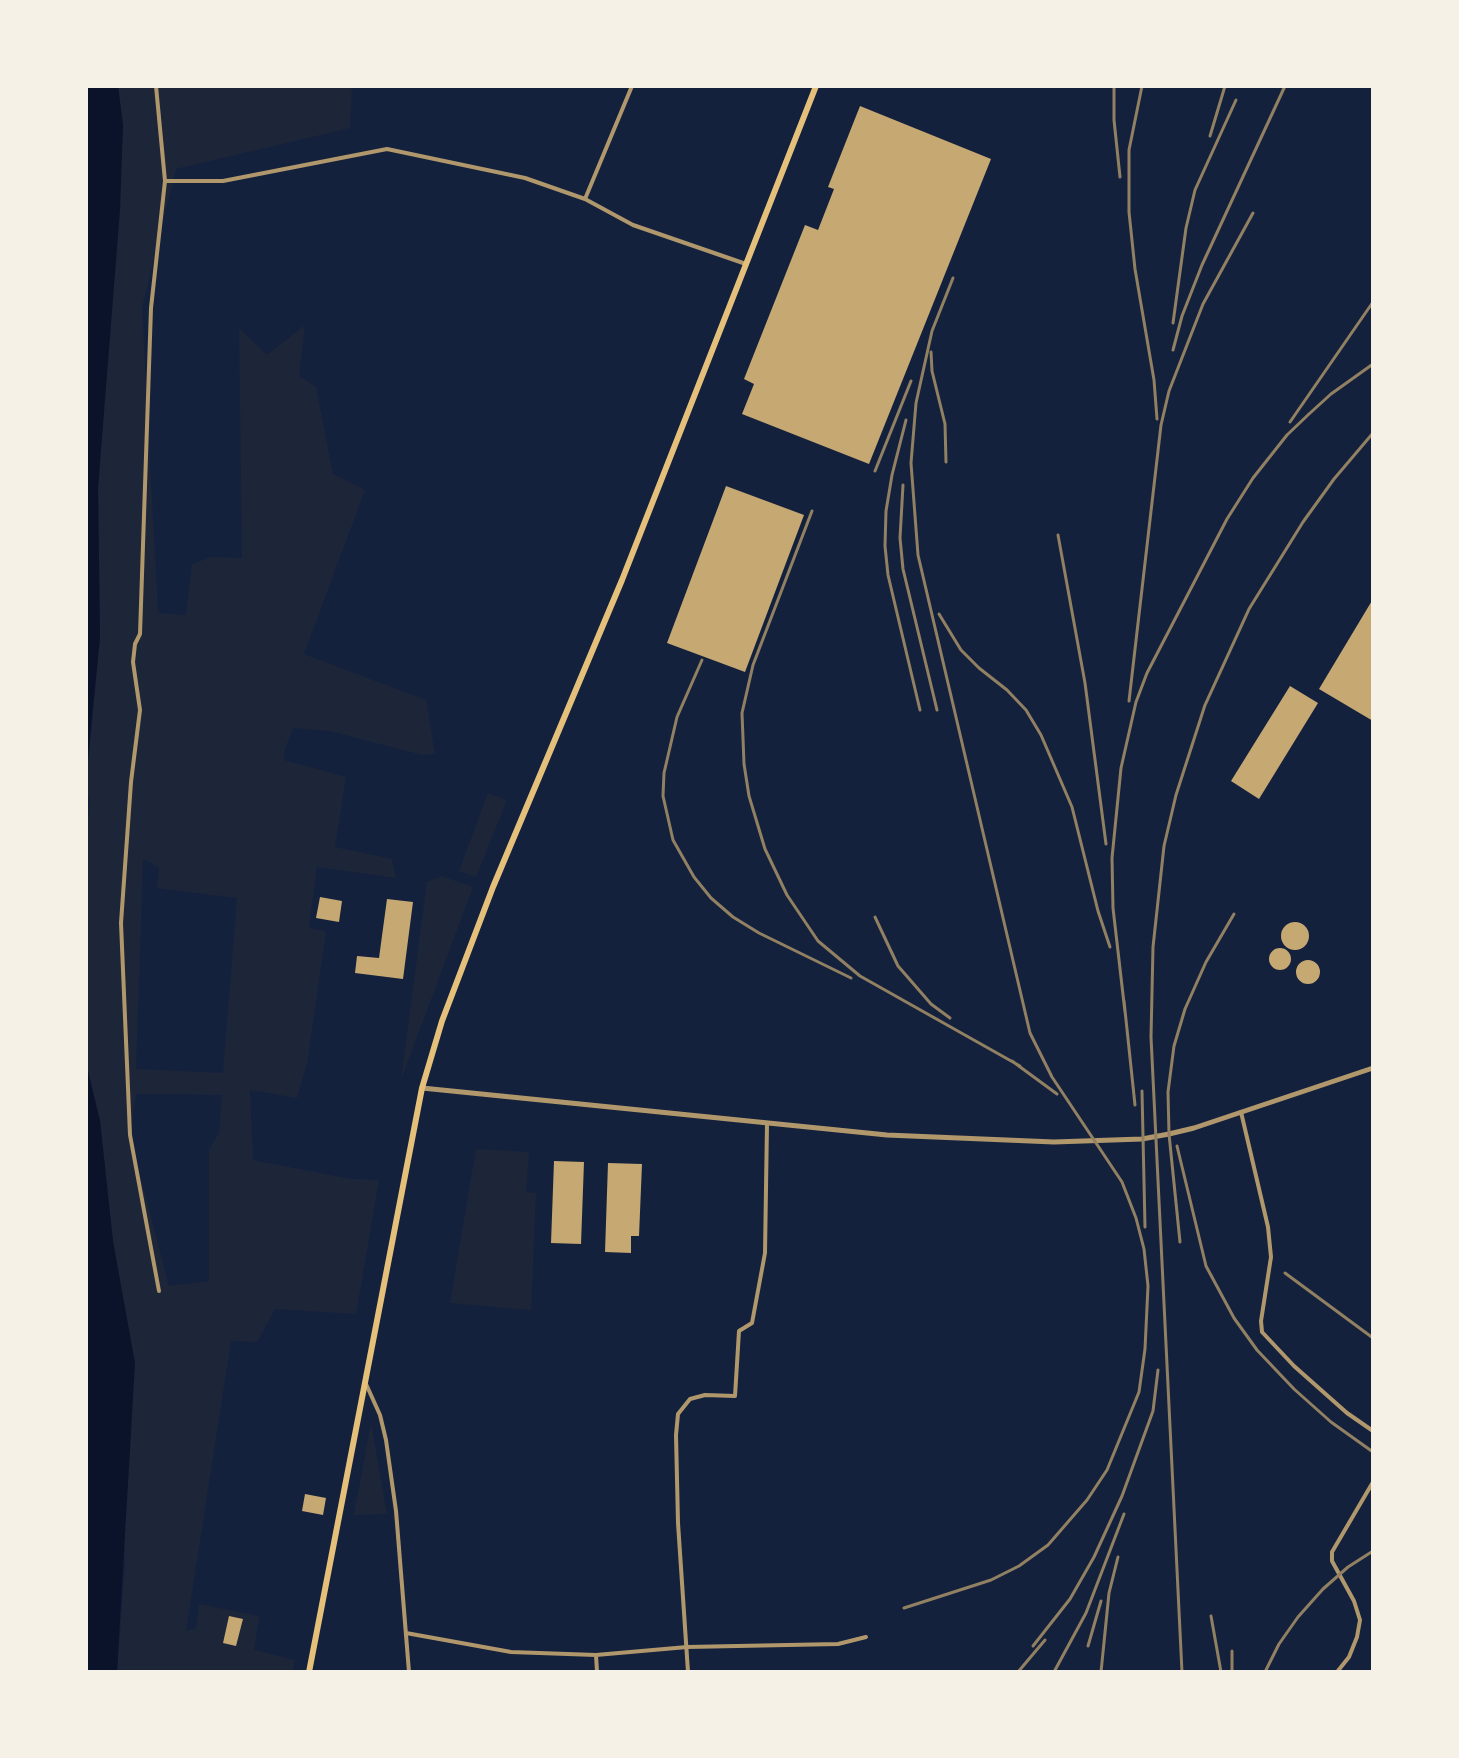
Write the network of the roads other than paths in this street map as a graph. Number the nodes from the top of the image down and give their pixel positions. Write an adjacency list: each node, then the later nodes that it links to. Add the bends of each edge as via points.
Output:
1 (156, 86): 4 (street)
2 (632, 86): 5 (street)
3 (816, 86): 6 (main road)
4 (165, 181): 5 (street, via 223,181 387,149 525,178); 11 (street, via 151,308 140,634 133,662 140,710 121,923 130,1135)
5 (585, 199): 6 (street, via 633,225)
6 (746, 264): 8 (main road, via 622,580 493,887)
7 (1373, 1068): 9 (street)
8 (422, 1088): 10 (street); 12 (main road)
9 (1241, 1112): 10 (street, via 1155,1137 1054,1142); 13 (street, via 1271,1257 1262,1332 1294,1366)
10 (767, 1124): 17 (street, via 765,1253 752,1323 739,1331 735,1396 690,1399 678,1414 678,1523)
11 (159, 1291)
12 (365, 1382): 15 (street, via 386,1440); 19 (main road)
13 (1373, 1431)
14 (1373, 1482): 23 (street, via 1332,1552 1360,1620 1349,1657)
15 (406, 1633): 18 (street, via 511,1652); 20 (street)
16 (866, 1637): 17 (street, via 838,1644)
17 (687, 1647): 18 (street); 22 (street)
18 (596, 1655): 21 (street)
19 (309, 1672)
20 (409, 1672)
21 (597, 1672)
22 (688, 1672)
23 (1337, 1672)

